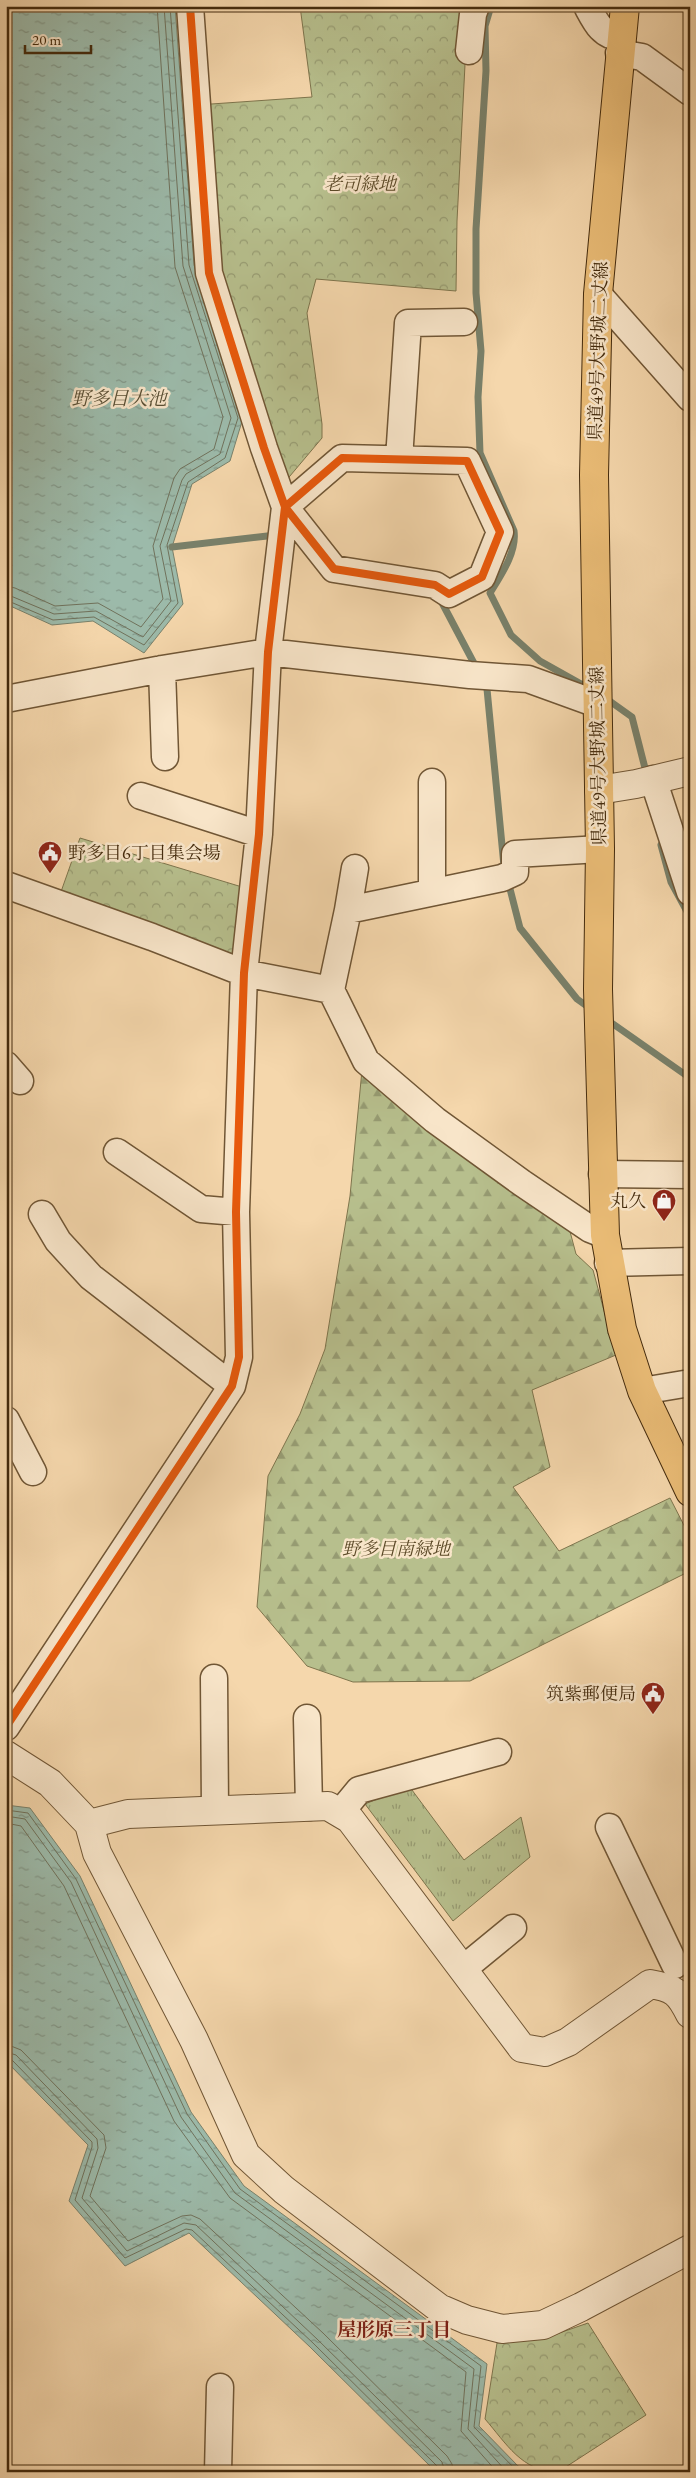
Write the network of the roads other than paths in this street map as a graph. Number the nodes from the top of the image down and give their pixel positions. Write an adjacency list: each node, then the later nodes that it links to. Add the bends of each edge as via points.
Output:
1 (190, 6): 12 (street, via 209,273)
2 (476, 6): 6 (street)
3 (587, 6): 5 (street, via 597,26)
4 (625, 6): 5 (main road, 県道49号大野城二丈線)
5 (620, 45): 7 (street); 8 (main road, 県道49号大野城二丈線)
6 (469, 51)
7 (690, 92)
8 (598, 294): 10 (street); 15 (main road, 県道49号大野城二丈線, via 594,475)
9 (464, 322): 11 (street, via 408,323)
10 (690, 398)
11 (399, 459): 12 (street, via 342,458); 12 (street, via 467,461 500,532 482,577 449,594 435,585 334,569)
12 (285, 508): 13 (street)
13 (268, 652): 14 (street); 15 (street, via 528,679); 23 (street)
14 (162, 669): 16 (street); 17 (street)
15 (597, 692): 21 (main road, 県道49号大野城二丈線)
16 (6, 699)
17 (165, 757)
18 (690, 771): 20 (street)
19 (432, 782): 27 (street)
20 (644, 782): 21 (street); 28 (street)
21 (599, 790): 24 (main road, 県道49号大野城二丈線)
22 (141, 796): 23 (street)
23 (259, 834): 30 (street)
24 (600, 849): 27 (street, via 515,854 508,875); 33 (main road, 県道49号大野城二丈線, via 598,989)
25 (355, 868): 29 (street)
26 (6, 885): 30 (street)
27 (432, 892): 29 (street)
28 (690, 892)
29 (348, 910): 31 (street)
30 (244, 973): 31 (street); 35 (street)
31 (331, 990): 37 (street, via 366,1061 435,1120 514,1178 590,1229)
32 (117, 1152): 35 (street, via 201,1209)
33 (602, 1174): 34 (street); 37 (main road, 県道49号大野城二丈線)
34 (690, 1175)
35 (236, 1212): 41 (street, via 239,1357)
36 (42, 1214): 41 (street, via 58,1241 91,1276)
37 (605, 1235): 39 (main road, 県道49号大野城二丈線)
38 (690, 1262): 39 (street)
39 (608, 1263): 42 (main road, 県道49号大野城二丈線, via 622,1329)
40 (690, 1383): 42 (street)
41 (232, 1386): 48 (street)
42 (642, 1391): 45 (main road, 県道49号大野城二丈線)
43 (6, 1420): 44 (street)
44 (33, 1472)
45 (690, 1492)
46 (214, 1678): 52 (street)
47 (307, 1718): 51 (street)
48 (6, 1726)
49 (498, 1752): 53 (street, via 359,1790)
50 (6, 1755): 54 (street, via 50,1784)
51 (309, 1807): 52 (street); 53 (street, via 328,1806)
52 (215, 1810): 54 (street, via 128,1814)
53 (340, 1813): 58 (street, via 350,1819)
54 (89, 1824): 61 (street, via 97,1853 194,2040 246,2155 284,2190 439,2308 467,2320 502,2328 544,2325)
55 (609, 1827): 57 (street)
56 (513, 1928): 58 (street)
57 (682, 1960): 59 (street)
58 (463, 1969): 59 (street, via 522,2048 545,2052 568,2042)
59 (650, 1984): 60 (street, via 669,1987 682,1998)
60 (690, 2014)
61 (690, 2249)
62 (220, 2387): 63 (street)
63 (218, 2472)

